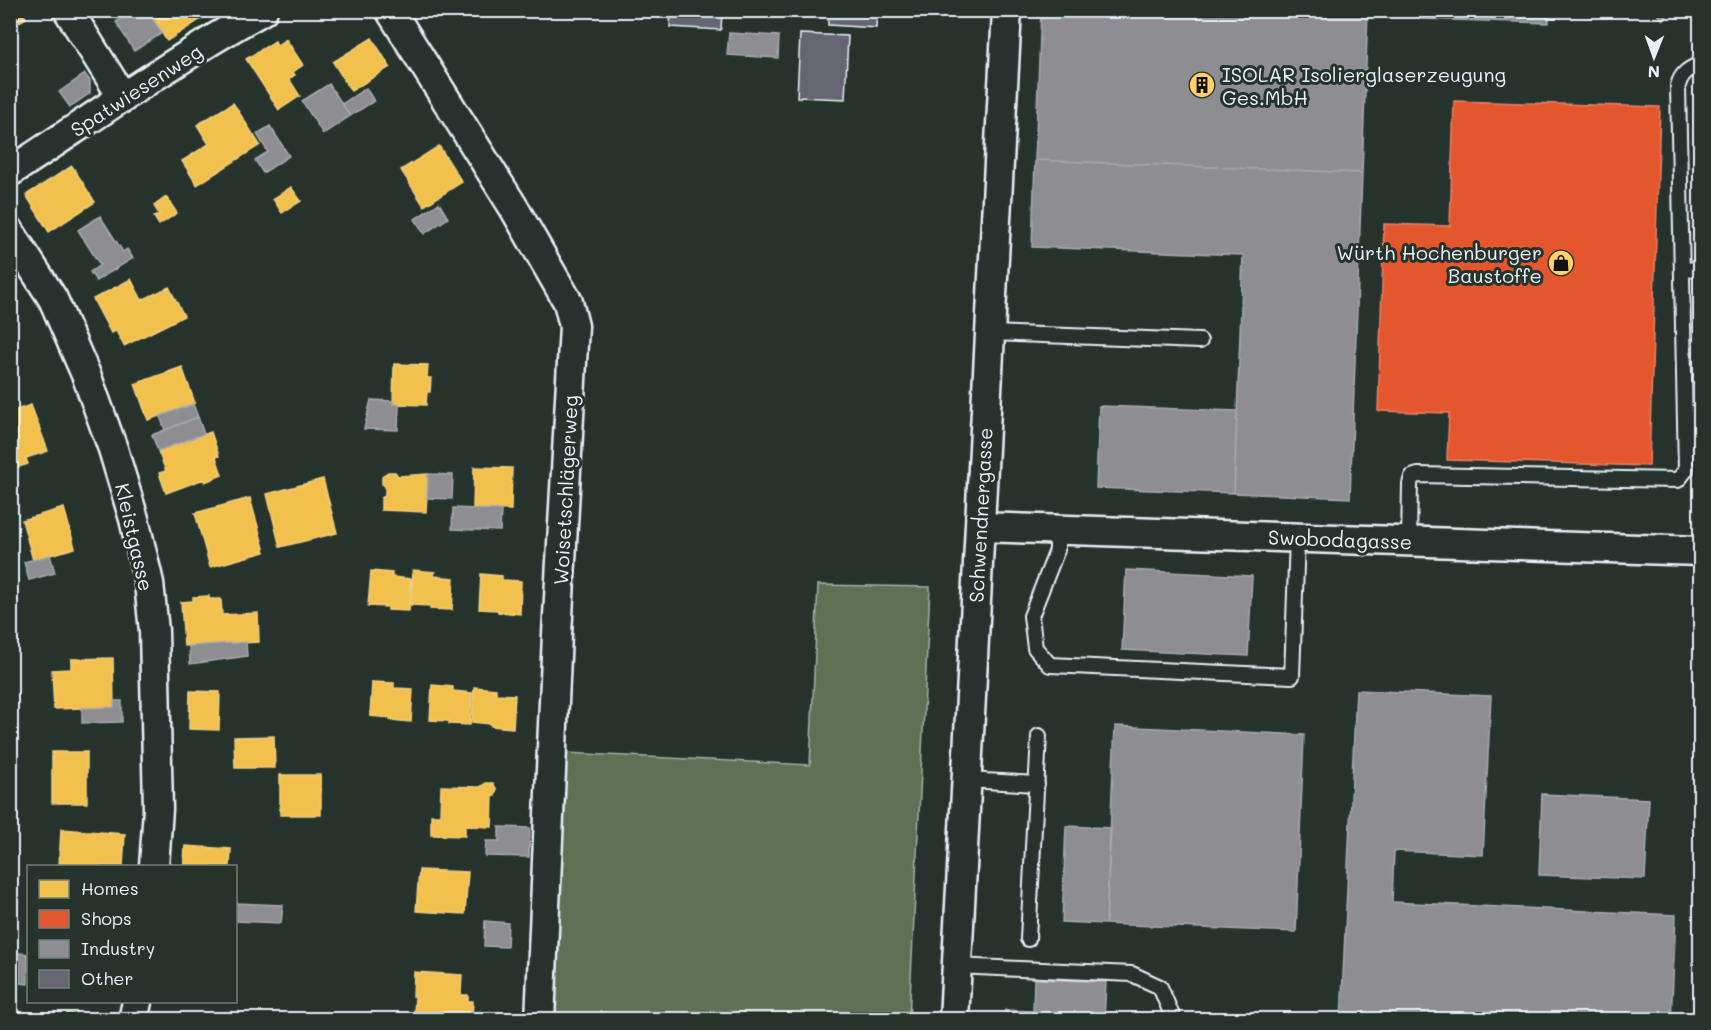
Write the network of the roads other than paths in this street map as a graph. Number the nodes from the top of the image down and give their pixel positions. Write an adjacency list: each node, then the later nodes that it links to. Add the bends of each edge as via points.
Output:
1 (68, 10): 6 (street)
2 (263, 10): 6 (street, Spatwiesenweg)
3 (390, 10): 26 (street, Woisetschlägerweg, via 536,245 568,302 574,326)
4 (1007, 10): 11 (street, Schwendnergasse)
5 (1701, 64): 10 (lane, via 1680,77 1678,86)
6 (123, 98): 7 (street, Spatwiesenweg)
7 (10, 172)
8 (10, 232): 21 (street, Kleistgasse, via 53,299 87,377 113,449 149,583 158,797)
9 (1701, 269): 10 (lane)
10 (1682, 270): 16 (lane, via 1686,470 1683,476 1678,480 1418,475 1412,477 1410,484)
11 (990, 333): 12 (lane); 13 (street, Schwendnergasse)
12 (1200, 341)
13 (980, 527): 14 (street, Swobodagasse); 19 (street, Schwendnergasse)
14 (1057, 530): 15 (street, Swobodagasse); 15 (lane, via 1057,550 1031,616 1035,648 1050,665 1292,676)
15 (1297, 538): 16 (street, Swobodagasse)
16 (1409, 542): 17 (street, Swobodagasse)
17 (1701, 551)
18 (1039, 736): 20 (lane)
19 (966, 780): 20 (lane); 23 (street, Schwendnergasse)
20 (1037, 784): 22 (lane)
21 (154, 865)
22 (1028, 939)
23 (956, 966): 27 (street, Schwendnergasse); 28 (lane, via 1132,974 1160,987)
24 (136, 1003): 25 (street)
25 (133, 1020)
26 (540, 1020)
27 (954, 1020)
28 (1174, 1020)

